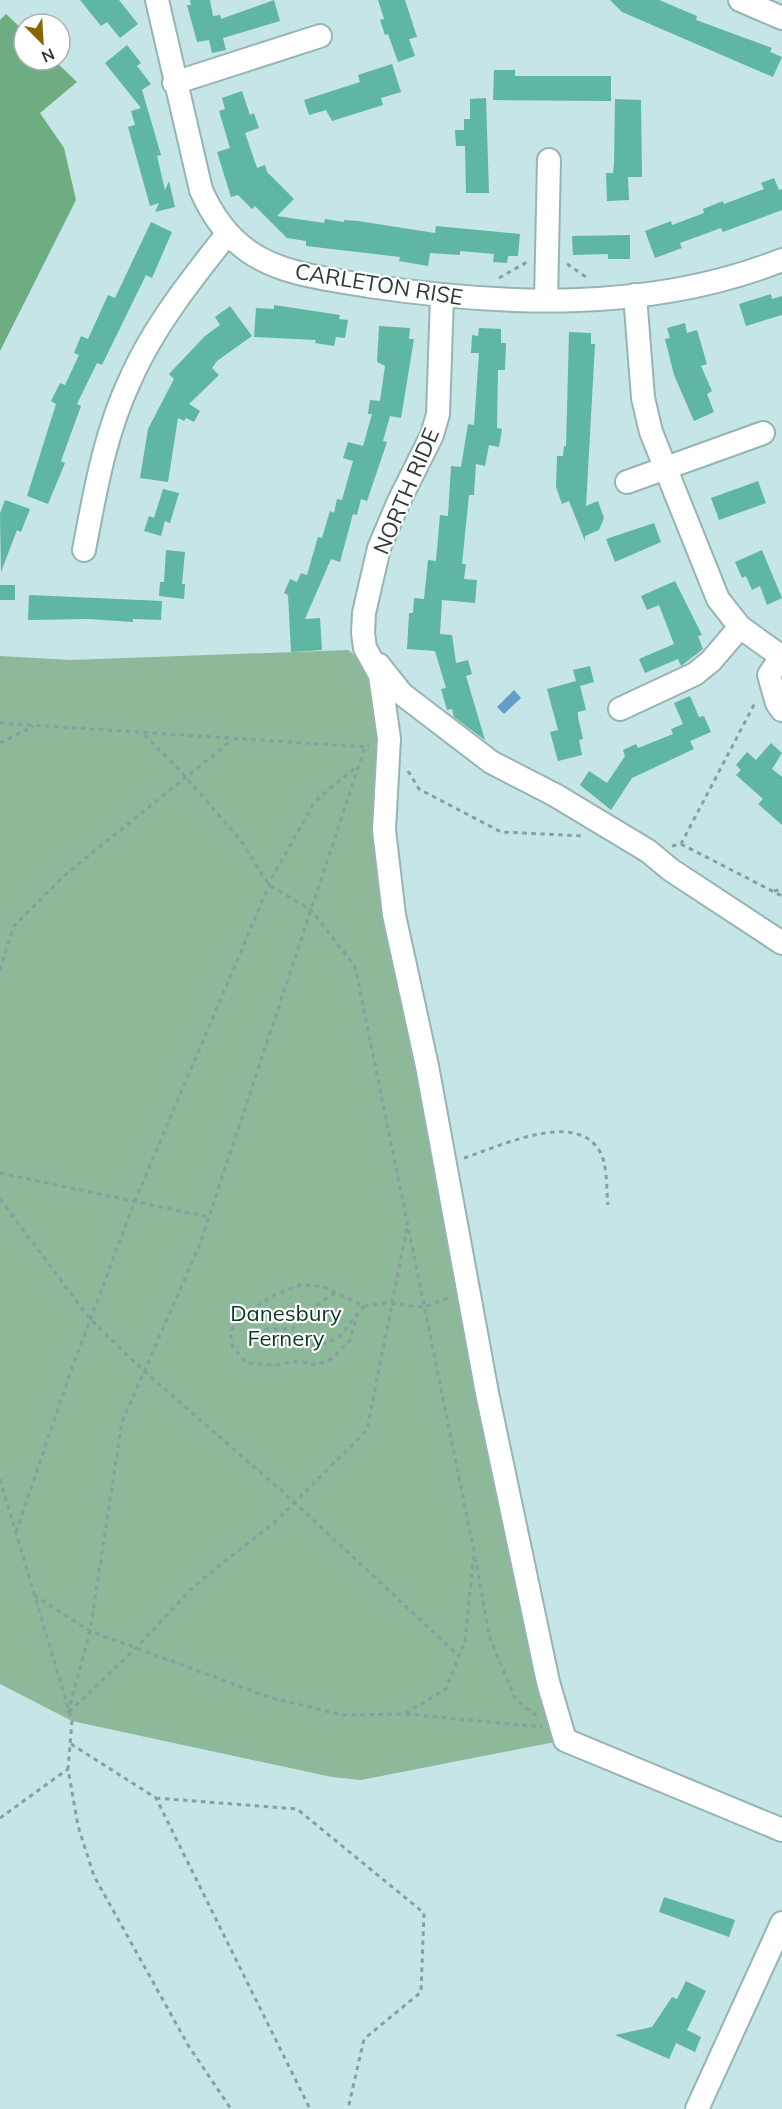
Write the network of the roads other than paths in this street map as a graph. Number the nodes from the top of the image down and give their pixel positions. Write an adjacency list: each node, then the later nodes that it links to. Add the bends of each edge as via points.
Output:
1 (157, 0): 5 (street, CARLETON RISE)
2 (740, 0): 3 (street)
3 (782, 18)
4 (320, 36): 5 (street)
5 (174, 83): 7 (street, CARLETON RISE, via 201,190)
6 (549, 160): 11 (street)
7 (228, 233): 10 (street, CARLETON RISE, via 248,251 304,274); 15 (street, via 156,332 131,377 97,477)
8 (782, 260): 9 (street, CARLETON RISE, via 718,283)
9 (635, 295): 11 (street, CARLETON RISE); 13 (street, via 644,398 651,432)
10 (442, 297): 11 (street, CARLETON RISE); 17 (street, NORTH RIDE, via 438,414 379,548 364,614)
11 (546, 300)
12 (763, 433): 13 (street)
13 (665, 468): 14 (street); 16 (street, via 718,599)
14 (627, 482)
15 (84, 550)
16 (740, 627): 18 (street); 20 (street, via 695,674)
17 (365, 648): 21 (street, via 402,694 491,762 648,851); 22 (street, via 380,675 389,739 384,830 394,915 548,1682 565,1740)
18 (777, 663): 19 (street)
19 (780, 707)
20 (620, 709)
21 (782, 943)
22 (782, 1830)
23 (782, 1923): 24 (street)
24 (697, 2109)

